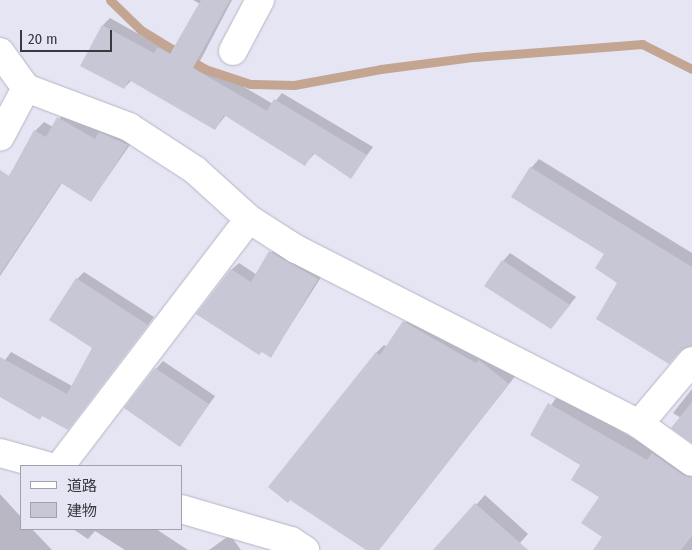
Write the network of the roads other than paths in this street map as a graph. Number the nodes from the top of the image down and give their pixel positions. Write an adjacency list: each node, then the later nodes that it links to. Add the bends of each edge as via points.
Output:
1 (260, 0): 2 (street)
2 (233, 51)
3 (0, 52): 4 (street)
4 (26, 88): 5 (street); 6 (street, via 129,127 195,170)
5 (0, 137)
6 (250, 219): 8 (street, via 296,249); 12 (street)
7 (692, 362): 8 (street)
8 (639, 424): 10 (street)
9 (0, 453): 11 (street)
10 (692, 462)
11 (43, 465)
12 (61, 465)
13 (182, 509): 14 (street, via 291,541)
14 (305, 550)

